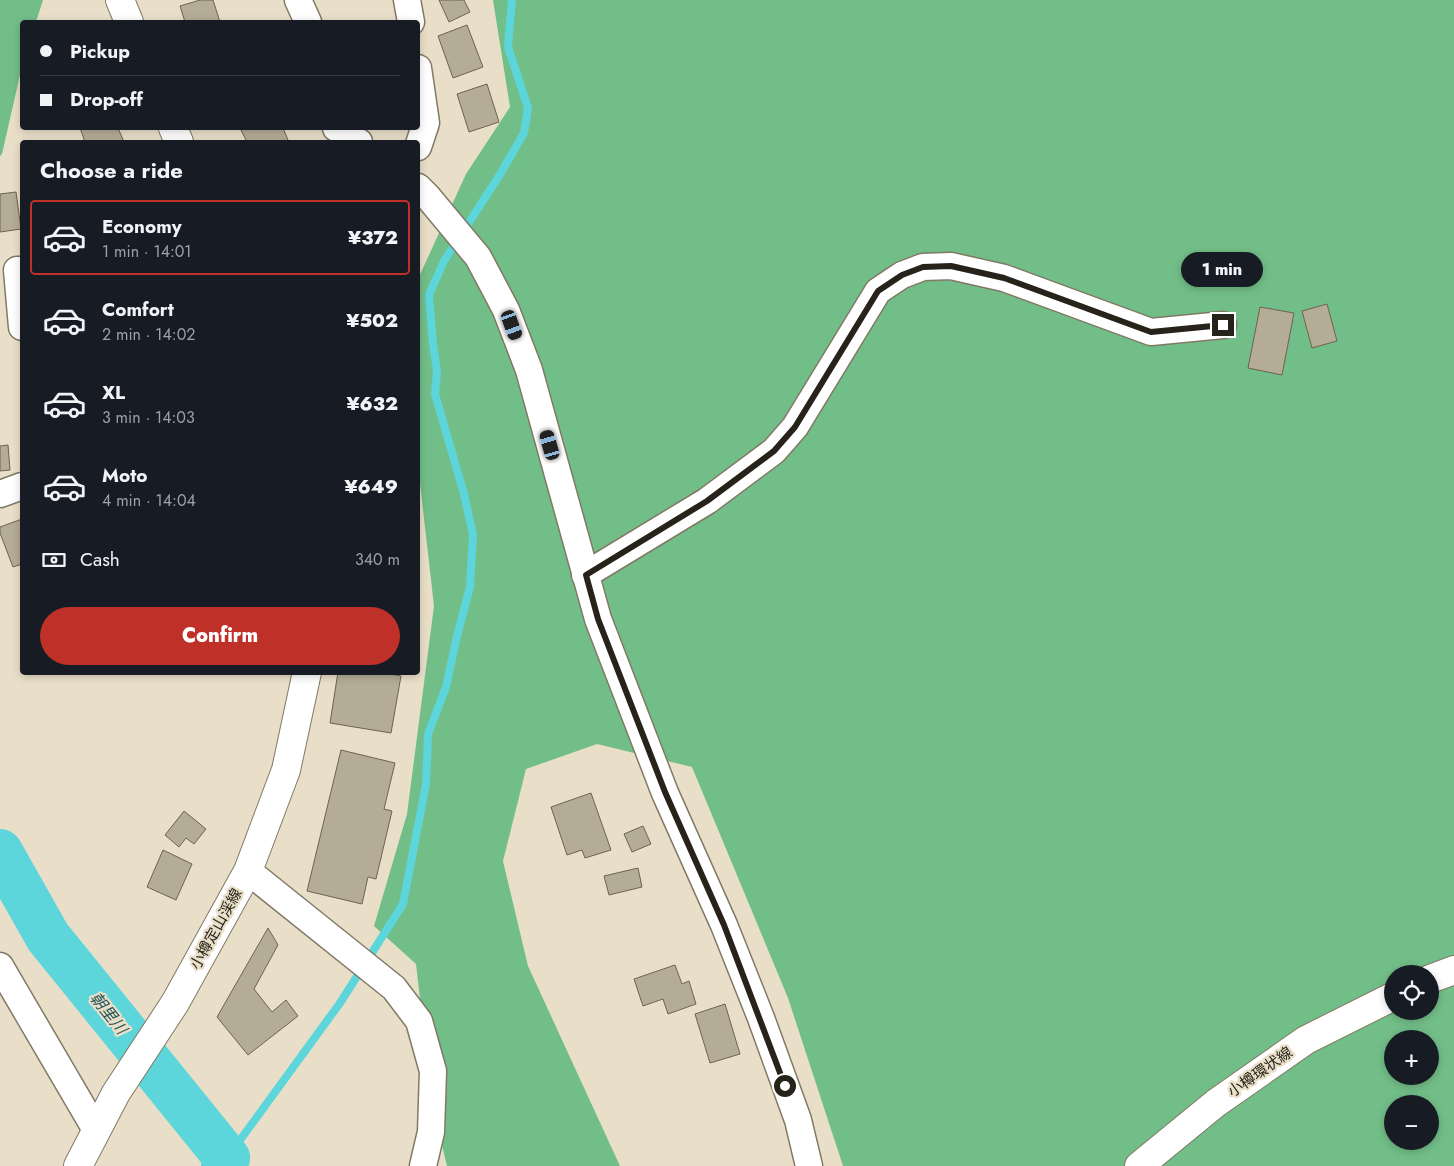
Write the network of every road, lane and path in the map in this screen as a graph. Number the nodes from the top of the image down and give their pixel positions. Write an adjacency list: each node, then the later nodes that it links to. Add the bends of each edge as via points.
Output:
1 (120, 0): 4 (main road)
2 (298, 0): 5 (street)
3 (407, 0): 6 (street)
4 (129, 20)
5 (307, 20)
6 (410, 20)
7 (420, 82): 10 (street, via 426,123)
8 (339, 130): 9 (street)
9 (356, 140)
10 (420, 141)
11 (423, 192): 17 (street, via 478,257 506,310 529,370)
12 (20, 270): 13 (street, via 17,270)
13 (20, 304)
14 (1223, 325): 17 (street, via 1151,332 1004,278 951,266 923,267 902,275 878,291 795,427 774,451 707,501)
15 (20, 487): 16 (street)
16 (0, 494)
17 (586, 575): 27 (street, via 598,619 662,783 761,1018 798,1120)
18 (305, 675): 19 (main road, 小樽定山渓線, via 286,770)
19 (248, 870): 24 (main road, 小樽定山渓線, via 175,1003 116,1093); 26 (street, via 394,988 418,1021 433,1070 431,1132)
20 (0, 966): 24 (street)
21 (1454, 970): 22 (main road)
22 (1439, 976)
23 (1384, 1001): 28 (main road, 小樽環状線, via 1306,1040 1216,1103)
24 (96, 1130): 25 (main road, 小樽定山渓線)
25 (78, 1166)
26 (423, 1166)
27 (809, 1166)
28 (1139, 1166)

